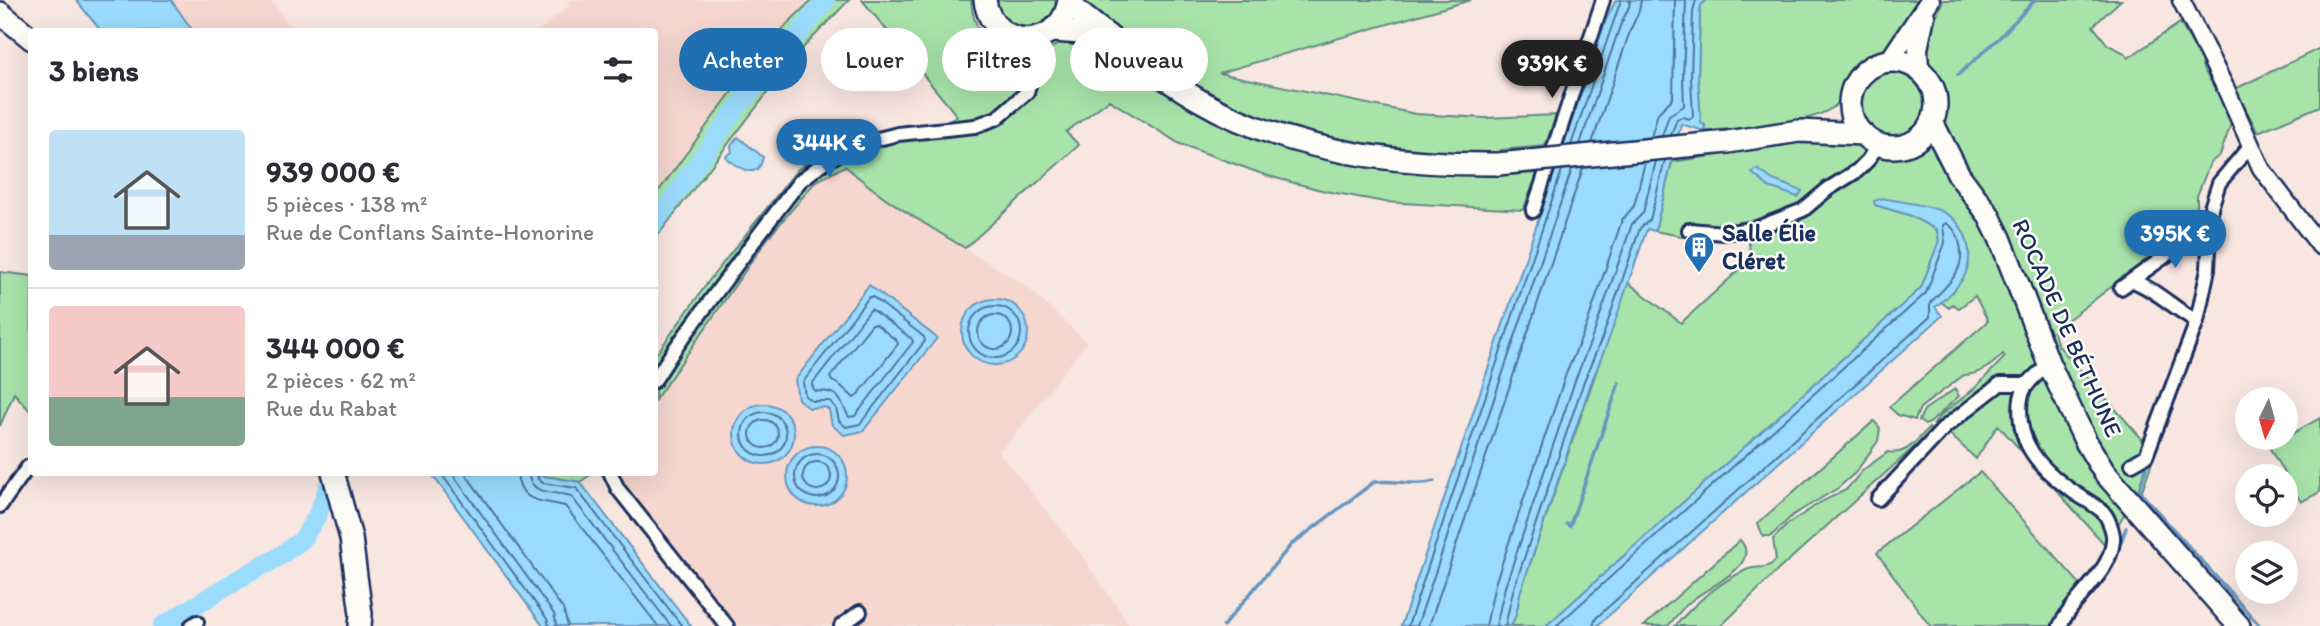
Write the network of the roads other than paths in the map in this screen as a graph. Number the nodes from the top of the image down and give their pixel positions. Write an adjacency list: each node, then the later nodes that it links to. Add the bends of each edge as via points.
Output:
1 (985, 0): 7 (main road)
2 (1603, 0): 22 (street)
3 (2181, 0): 20 (street)
4 (1069, 1): 8 (main road); 9 (main road)
5 (1929, 1): 11 (main road); 12 (main road, via 1919,36)
6 (0, 13): 10 (main road)
7 (998, 28)
8 (1055, 28)
9 (1099, 28)
10 (28, 36)
11 (1889, 61): 12 (main road); 15 (main road, via 1859,78)
12 (1919, 70): 16 (main road, via 1936,100)
13 (1027, 91): 30 (street, via 997,118 975,126 898,134 854,145 823,163 800,181)
14 (1186, 91): 17 (main road, bridge, via 1223,113 1287,138 1324,148 1451,165 1728,142)
15 (1850, 99): 17 (main road, via 1835,114); 18 (main road, via 1855,124)
16 (1932, 122): 19 (main road); 21 (main road, ROCADE DE BÉTHUNE)
17 (1799, 131): 18 (main road)
18 (1870, 139): 19 (main road, via 1900,146); 24 (street, via 1868,160 1803,210 1757,228 1724,233)
19 (1910, 143): 21 (main road, ROCADE DE BÉTHUNE)
20 (2250, 146): 23 (street, via 2219,183); 25 (street, via 2270,181)
21 (1959, 175): 29 (main road, ROCADE DE BÉTHUNE, via 2000,237)
22 (1533, 211)
23 (2210, 223): 26 (street); 28 (street, via 2208,269)
24 (1689, 230)
25 (2320, 246)
26 (2133, 281): 27 (street); 28 (street, via 2148,286)
27 (2121, 288)
28 (2197, 321): 32 (street, via 2146,456)
29 (2049, 364): 31 (street); 43 (main road, ROCADE DE BÉTHUNE, via 2104,472)
30 (658, 375)
31 (2027, 383): 36 (street, via 2000,384 1945,427); 42 (street, via 2020,397 2020,415 2031,453 2051,475 2105,513 2114,538 2110,556)
32 (2132, 464)
33 (27, 467): 37 (street)
34 (333, 476): 39 (main road, via 351,538)
35 (612, 476): 40 (street)
36 (1878, 499)
37 (0, 506)
38 (860, 612): 41 (street)
39 (360, 626)
40 (727, 626)
41 (841, 626)
42 (2060, 626)
43 (2239, 626)

